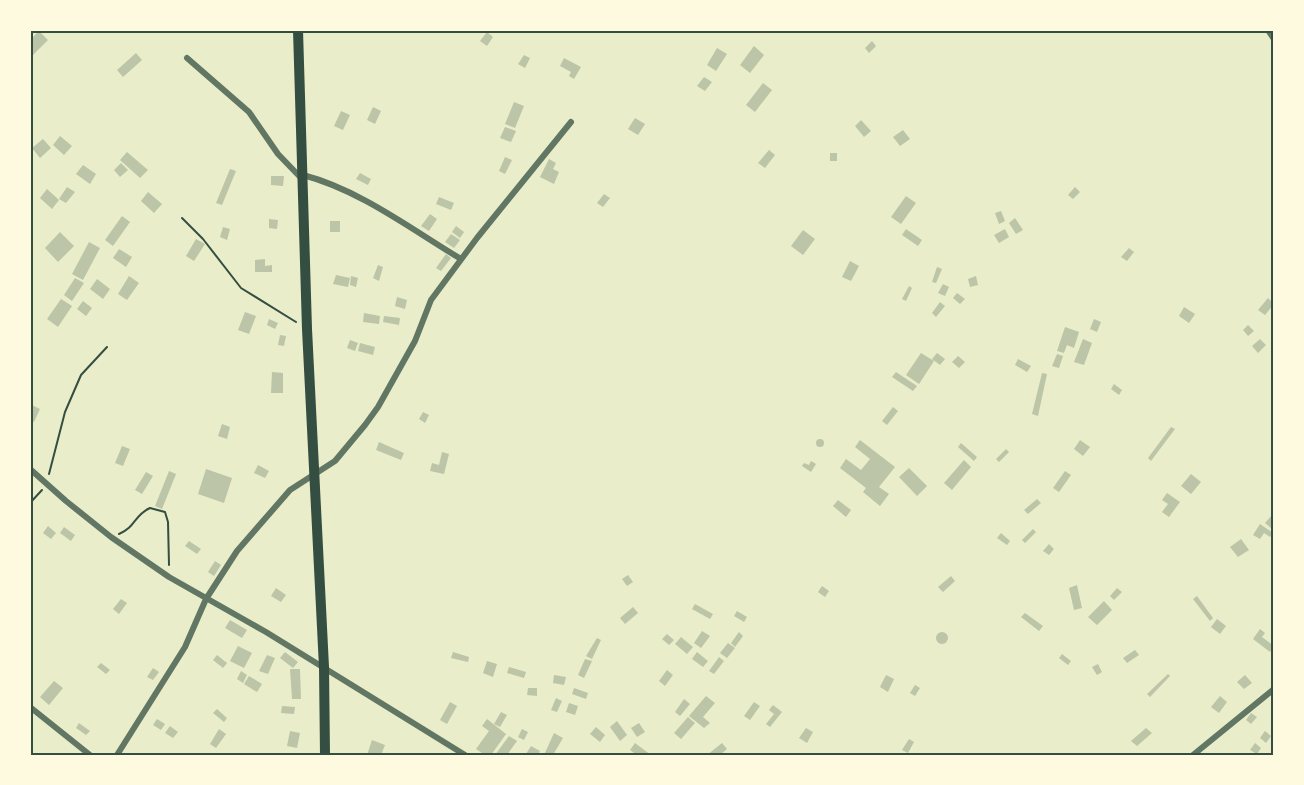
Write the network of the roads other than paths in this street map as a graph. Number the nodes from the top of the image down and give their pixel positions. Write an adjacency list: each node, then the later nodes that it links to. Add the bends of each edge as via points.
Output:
1 (298, 30): 6 (main road)
2 (1268, 30): 3 (street)
3 (1274, 39)
4 (187, 58): 6 (street, via 249,112 278,154)
5 (571, 122): 7 (street)
6 (303, 178): 7 (street, via 317,178 363,200); 9 (main road)
7 (461, 260): 9 (street, via 431,300 415,341 378,407 335,461)
8 (30, 469): 10 (street, via 111,537)
9 (314, 475): 10 (street, via 290,490 245,542); 11 (main road)
10 (206, 599): 11 (street); 15 (street, via 184,647)
11 (324, 667): 16 (main road); 17 (street)
12 (1274, 689): 18 (street)
13 (30, 707): 14 (street)
14 (90, 755)
15 (117, 755)
16 (325, 755)
17 (465, 755)
18 (1193, 755)

